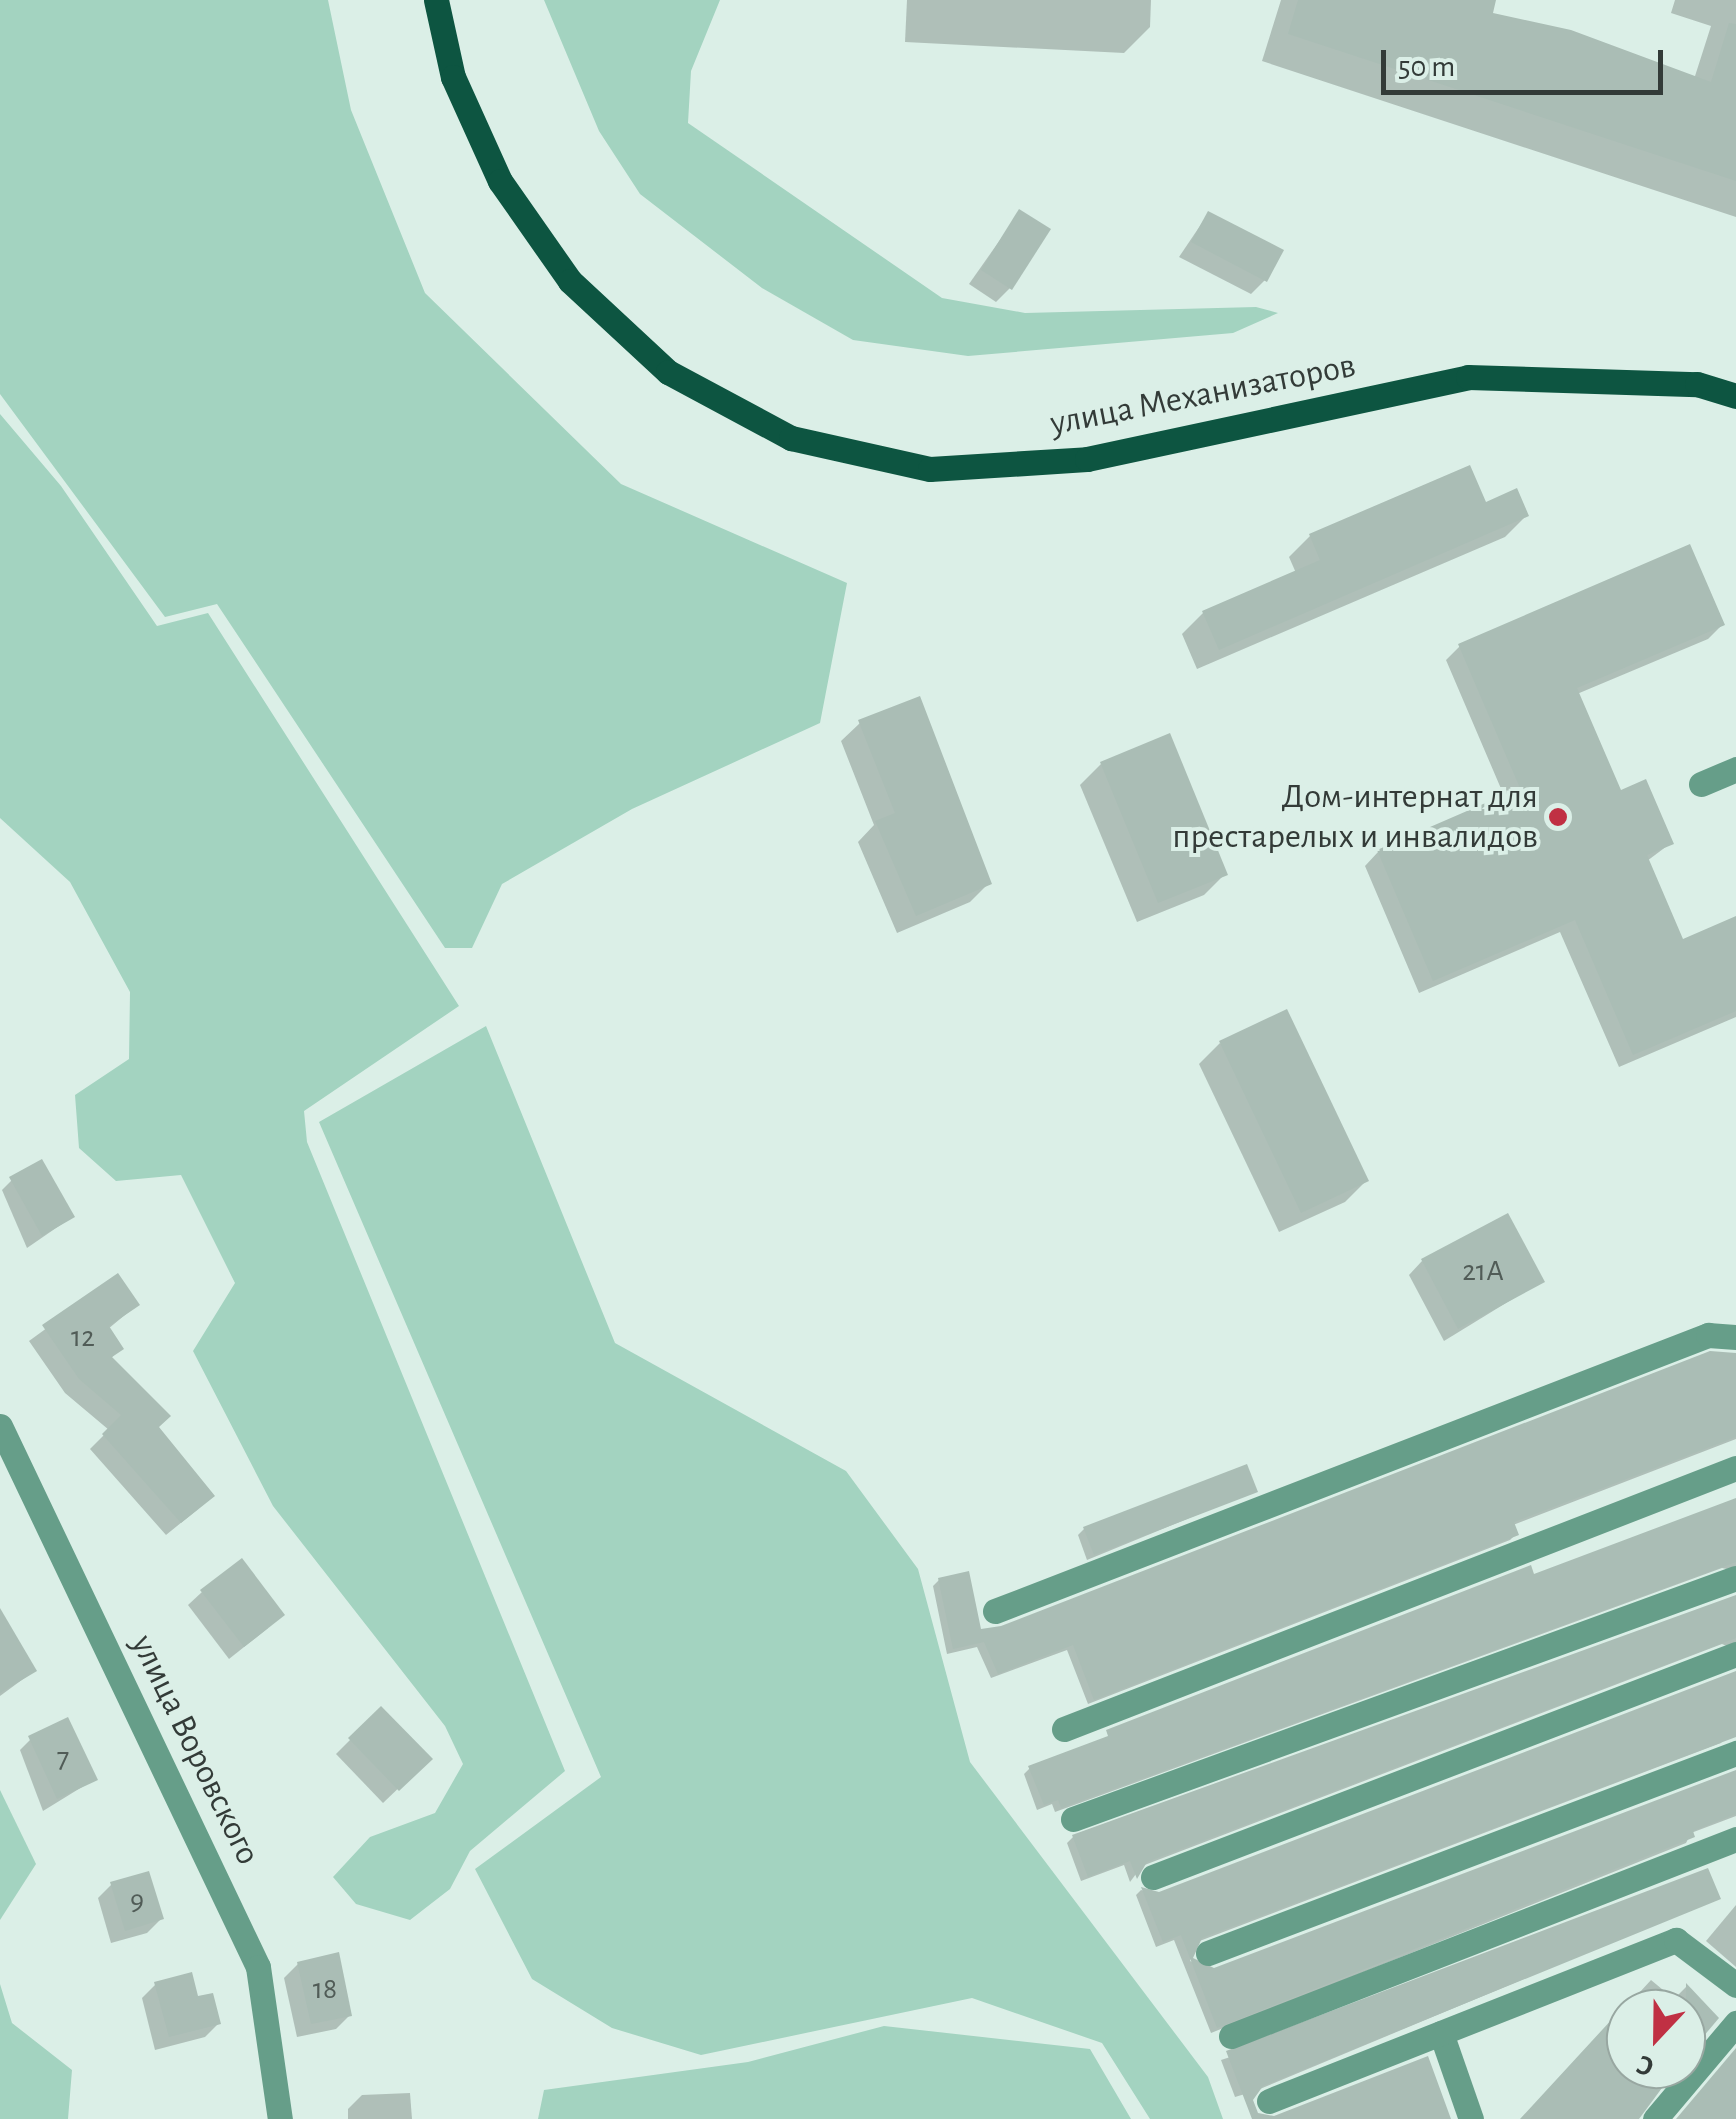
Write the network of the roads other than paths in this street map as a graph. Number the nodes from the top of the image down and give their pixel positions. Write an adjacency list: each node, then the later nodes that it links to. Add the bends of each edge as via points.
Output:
1 (436, 0): 2 (main road, улица Механизаторов, via 453,77 500,181 570,281 668,372 791,438 930,469 1087,459 1468,377 1659,382)
2 (1736, 396)
3 (1736, 769): 4 (street)
4 (1701, 784)
5 (1736, 1336): 9 (street, via 1708,1335)
6 (0, 1426): 22 (street, улица Воровского, via 250,1949)
7 (1736, 1468): 11 (street)
8 (1736, 1578): 13 (street)
9 (995, 1612)
10 (1736, 1654): 15 (street)
11 (1064, 1728)
12 (1736, 1753): 16 (street)
13 (1073, 1819)
14 (1735, 1849): 20 (street)
15 (1153, 1877)
16 (1208, 1953)
17 (1736, 1985): 19 (street, via 1676,1940)
18 (1736, 2022): 24 (street)
19 (1441, 2033): 21 (street); 23 (street)
20 (1231, 2036)
21 (1269, 2100)
22 (280, 2119)
23 (1472, 2119)
24 (1655, 2119)

